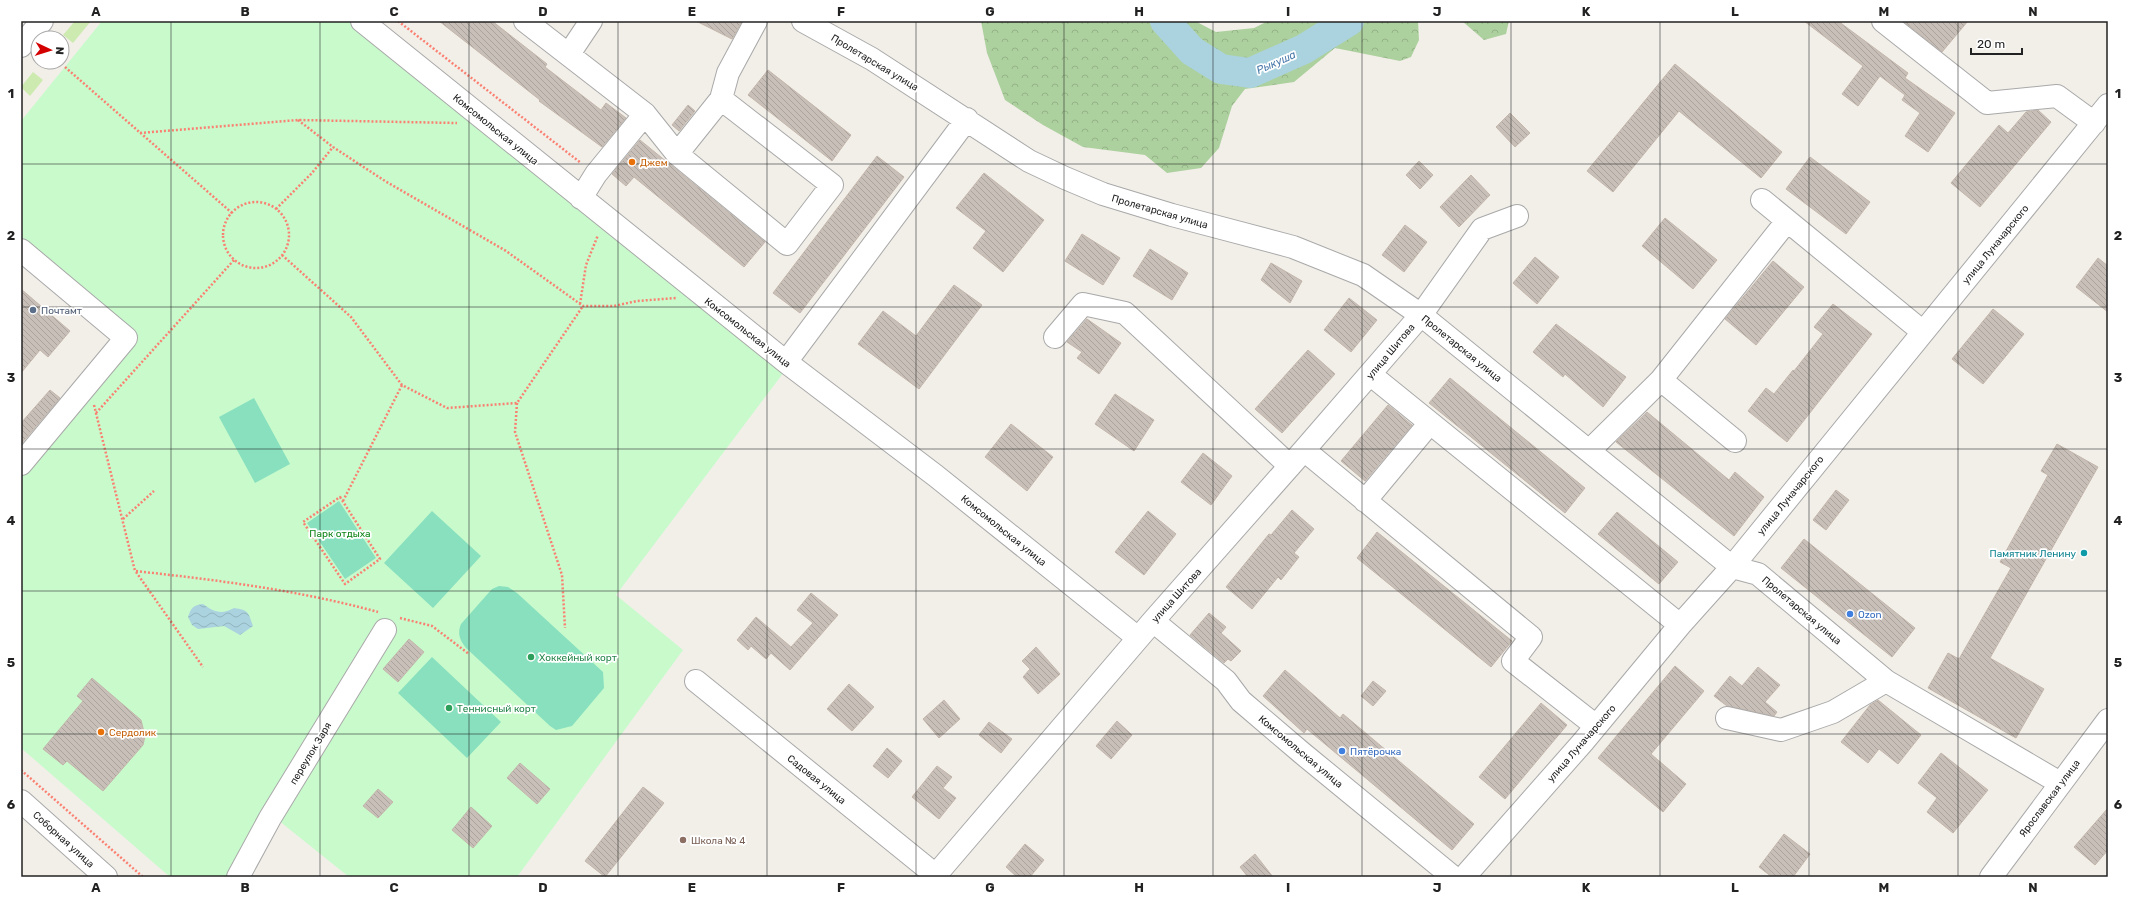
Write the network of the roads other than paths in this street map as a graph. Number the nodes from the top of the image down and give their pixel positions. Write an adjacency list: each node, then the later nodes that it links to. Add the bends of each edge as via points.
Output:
1 (42, 21): 8 (street)
2 (362, 21): 16 (street, Комсомольская улица)
3 (525, 21): 9 (street)
4 (591, 21): 9 (street)
5 (756, 21): 10 (street, via 728,73)
6 (803, 21): 13 (street, Пролетарская улица, via 872,58)
7 (1883, 21): 14 (street, via 1987,102 2057,96)
8 (21, 46)
9 (569, 54): 12 (street)
10 (721, 99): 15 (street); 15 (street, via 832,185 787,244)
11 (2108, 105): 14 (street, улица Луначарского)
12 (645, 114): 15 (street); 16 (street, via 596,174)
13 (967, 119): 21 (street, Пролетарская улица, via 1029,161 1103,194 1293,247 1363,275); 24 (street)
14 (2094, 122): 22 (street, улица Луначарского)
15 (678, 154)
16 (581, 198): 24 (street, Комсомольская улица)
17 (1762, 200): 19 (street)
18 (1517, 216): 21 (street, улица Шитова, via 1482,229)
19 (1787, 221): 22 (street); 26 (street)
20 (21, 250): 31 (street, via 126,338)
21 (1421, 315): 25 (street, улица Шитова); 30 (street, Пролетарская улица)
22 (1923, 332): 34 (street, улица Луначарского)
23 (1055, 337): 32 (street, via 1084,304 1125,313)
24 (786, 362): 38 (street, Комсомольская улица, via 936,476)
25 (1371, 374): 27 (street); 29 (street, улица Шитова)
26 (1660, 380): 28 (street); 30 (street)
27 (1430, 424): 33 (street); 37 (street)
28 (1735, 441)
29 (1304, 450): 32 (street, улица Шитова); 33 (street)
30 (1589, 450): 34 (street, Пролетарская улица)
31 (21, 464)
32 (1290, 466): 36 (street, улица Шитова)
33 (1365, 501): 43 (street, via 1530,637 1513,661)
34 (1732, 567): 37 (street, улица Луначарского); 39 (street, Пролетарская улица, via 1758,574)
35 (388, 620): 48 (street, переулок Заря, via 270,818)
36 (1153, 621): 38 (street, улица Шитова); 49 (street, Комсомольская улица, via 1226,681 1241,701)
37 (1680, 626): 43 (street, улица Луначарского)
38 (1138, 638): 46 (street, улица Шитова)
39 (1886, 680): 41 (street, via 1833,712 1782,730); 44 (street, Пролетарская улица)
40 (696, 681): 46 (street, Садовая улица)
41 (1727, 718)
42 (2108, 720): 44 (street, Ярославская улица)
43 (1596, 726): 50 (street, улица Луначарского)
44 (2060, 783): 51 (street, Ярославская улица)
45 (21, 801): 47 (street, Соборная улица)
46 (936, 876)
47 (106, 877)
48 (238, 877)
49 (1453, 877)
50 (1464, 877)
51 (1991, 877)

